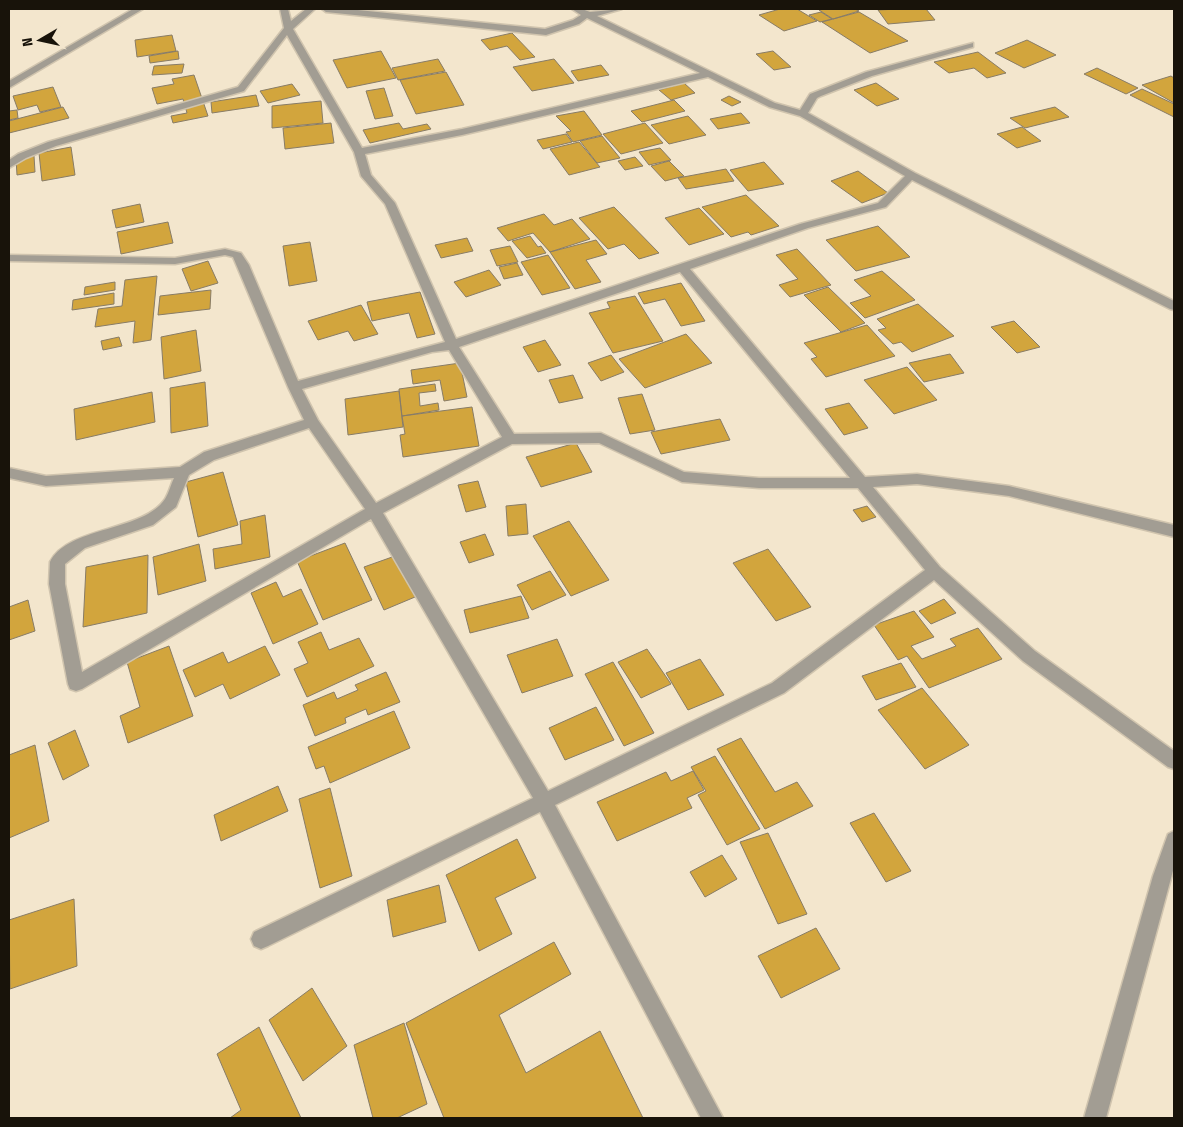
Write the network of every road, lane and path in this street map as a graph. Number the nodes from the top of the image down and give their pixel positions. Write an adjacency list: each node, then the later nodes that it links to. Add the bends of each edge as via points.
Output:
1 (140, 9): 11 (street)
2 (284, 9): 8 (street)
3 (311, 9): 8 (street)
4 (326, 9): 7 (street, via 546,32)
5 (576, 9): 7 (street)
6 (618, 9): 7 (street)
7 (588, 15): 10 (street)
8 (288, 28): 13 (street); 14 (street, via 242,89 52,144)
9 (970, 45): 12 (street, via 869,74 813,96)
10 (709, 74): 12 (street, via 772,106); 13 (street, via 462,132)
11 (9, 86)
12 (803, 114): 15 (street)
13 (359, 152): 19 (street, via 366,176 390,203)
14 (9, 165)
15 (911, 175): 17 (street, via 882,205 804,226); 18 (street)
16 (9, 258): 20 (street, via 175,261 225,252 237,255)
17 (683, 268): 19 (street); 25 (street)
18 (1174, 306)
19 (452, 345): 20 (street); 22 (street)
20 (294, 387): 21 (street)
21 (312, 422): 23 (street, via 209,456); 26 (street)
22 (510, 439): 25 (street, via 601,438 682,477 759,483); 26 (street)
23 (183, 472): 24 (street, via 46,481); 26 (street, via 171,503 148,522 80,544 58,562 56,584 76,684)
24 (9, 473)
25 (860, 483): 27 (street, via 917,479 1009,491); 28 (street)
26 (374, 511): 30 (street)
27 (1174, 531)
28 (935, 571): 29 (street, via 1029,656); 30 (street, via 778,688)
29 (1174, 761)
30 (545, 802): 32 (street); 33 (street)
31 (1174, 840): 34 (street)
32 (261, 939)
33 (712, 1118)
34 (1095, 1118)

